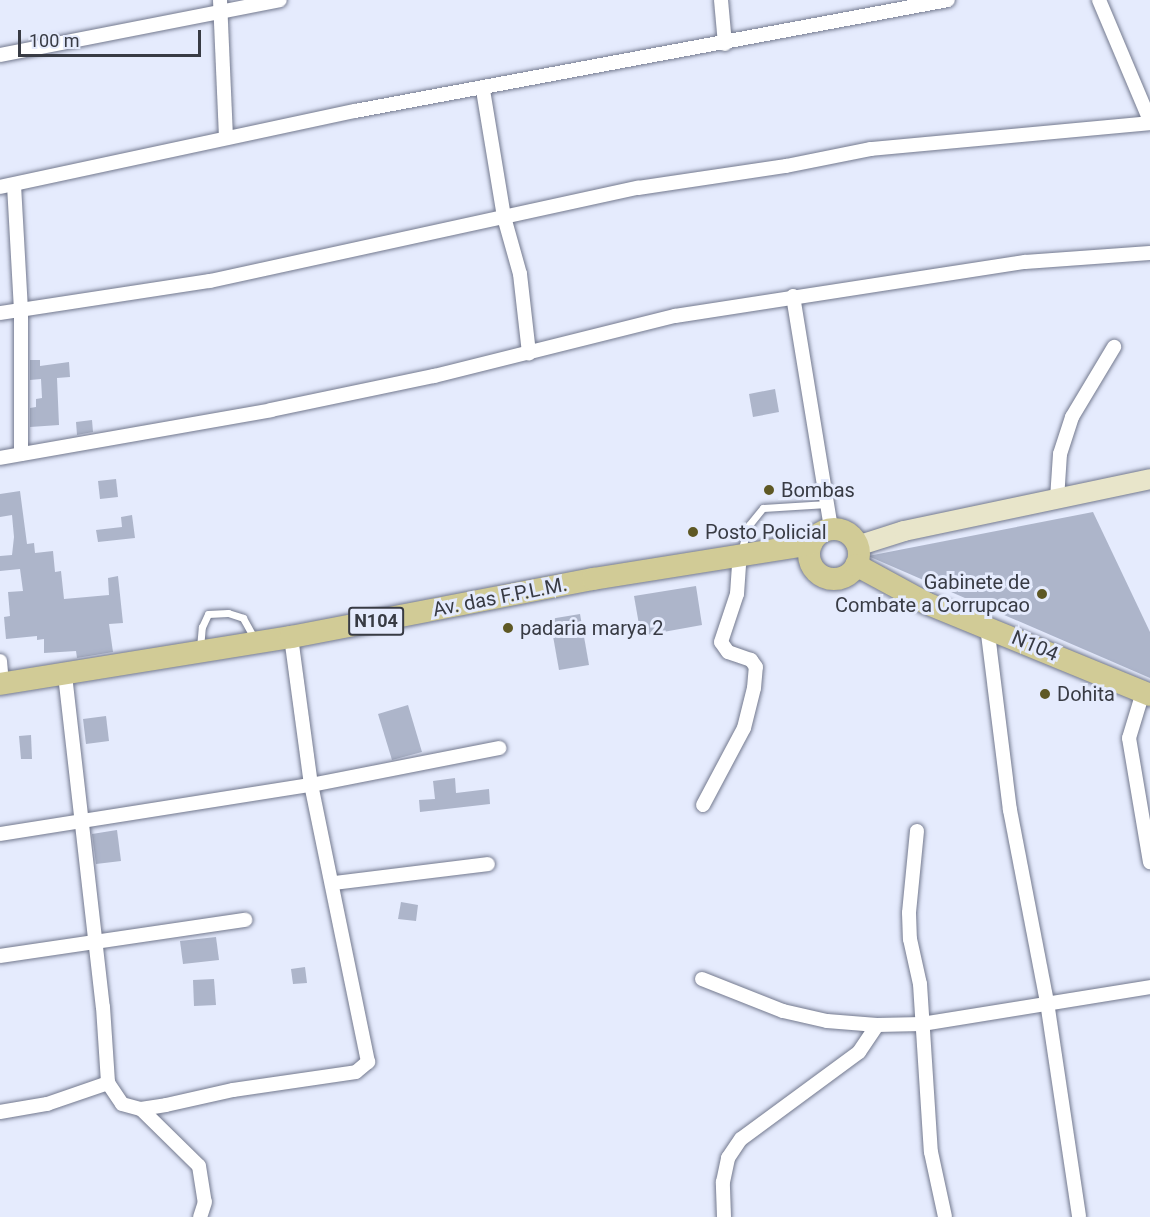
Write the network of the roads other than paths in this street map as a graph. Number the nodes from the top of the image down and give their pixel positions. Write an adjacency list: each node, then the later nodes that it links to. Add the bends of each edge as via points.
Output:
1 (280, 0): 5 (street)
2 (721, 0): 6 (street)
3 (948, 0): 6 (street)
4 (1099, 0): 9 (street)
5 (220, 6): 7 (street); 10 (street)
6 (725, 44): 8 (street)
7 (0, 55)
8 (483, 90): 10 (street); 12 (street)
9 (1150, 122): 12 (street, via 871,149 638,188)
10 (226, 138): 11 (street)
11 (7, 186): 15 (street)
12 (504, 217): 15 (street, via 210,281); 18 (street, via 520,274)
13 (1150, 253): 14 (street, via 1025,262)
14 (793, 296): 18 (street, via 632,325); 23 (street)
15 (21, 310): 16 (street); 19 (street)
16 (0, 313)
17 (1114, 347): 22 (street, via 1072,417 1060,454)
18 (529, 353): 19 (street, via 271,410)
19 (21, 454): 20 (street)
20 (0, 458)
21 (1150, 479): 22 (main road)
22 (1057, 498): 27 (main road, via 904,531)
23 (827, 504): 24 (street); 26 (lane, via 763,508 749,525)
24 (831, 529): 25 (main road, N104, via 819,534); 27 (main road, N104 / N104, via 850,535)
25 (811, 544): 26 (main road, Av. das F.P.L.M. / N104); 28 (main road, via 809,557)
26 (746, 555): 28 (main road, Av. das F.P.L.M. / N104); 30 (main road, Av. das F.P.L.M. / N104, via 582,581); 39 (street, via 721,642 728,652 751,660 756,667 754,688 744,728)
27 (857, 555): 28 (main road, N104, via 848,574 836,579); 29 (main road, N104 / N104, via 926,603)
28 (814, 570)
29 (987, 626): 36 (main road, N104 / N104); 51 (street, via 1010,810)
30 (291, 637): 31 (main road, Av. das F.P.L.M. / N104); 38 (street)
31 (257, 643): 32 (main road, Av. das F.P.L.M. / N104); 32 (lane, via 243,618 228,613 208,614)
32 (199, 652): 34 (main road, Av. das F.P.L.M. / N104)
33 (0, 661): 35 (street)
34 (65, 675): 35 (main road, Av. das F.P.L.M. / N104); 40 (street)
35 (1, 684)
36 (1147, 693): 43 (street, via 1128,738)
37 (499, 748): 38 (street)
38 (311, 784): 40 (street); 45 (street)
39 (702, 805)
40 (79, 820): 42 (street); 47 (street)
41 (917, 831): 52 (street, via 909,913)
42 (0, 834)
43 (1150, 862)
44 (488, 864): 45 (street)
45 (334, 884): 55 (street, via 368,1062 364,1068)
46 (245, 920): 47 (street)
47 (93, 941): 48 (street); 54 (street, via 104,1007)
48 (0, 956)
49 (702, 979): 53 (street, via 783,1011 827,1021)
50 (1150, 987): 51 (street)
51 (1047, 1002): 52 (street); 60 (street)
52 (922, 1024): 53 (street); 59 (street, via 931,1152)
53 (877, 1025): 58 (street, via 859,1052 741,1139 728,1158 723,1182)
54 (108, 1083): 55 (street, via 122,1104); 56 (street, via 47,1104)
55 (141, 1109): 57 (street, via 199,1166 205,1202)
56 (0, 1112)
57 (200, 1217)
58 (724, 1217)
59 (945, 1217)
60 (1079, 1217)

